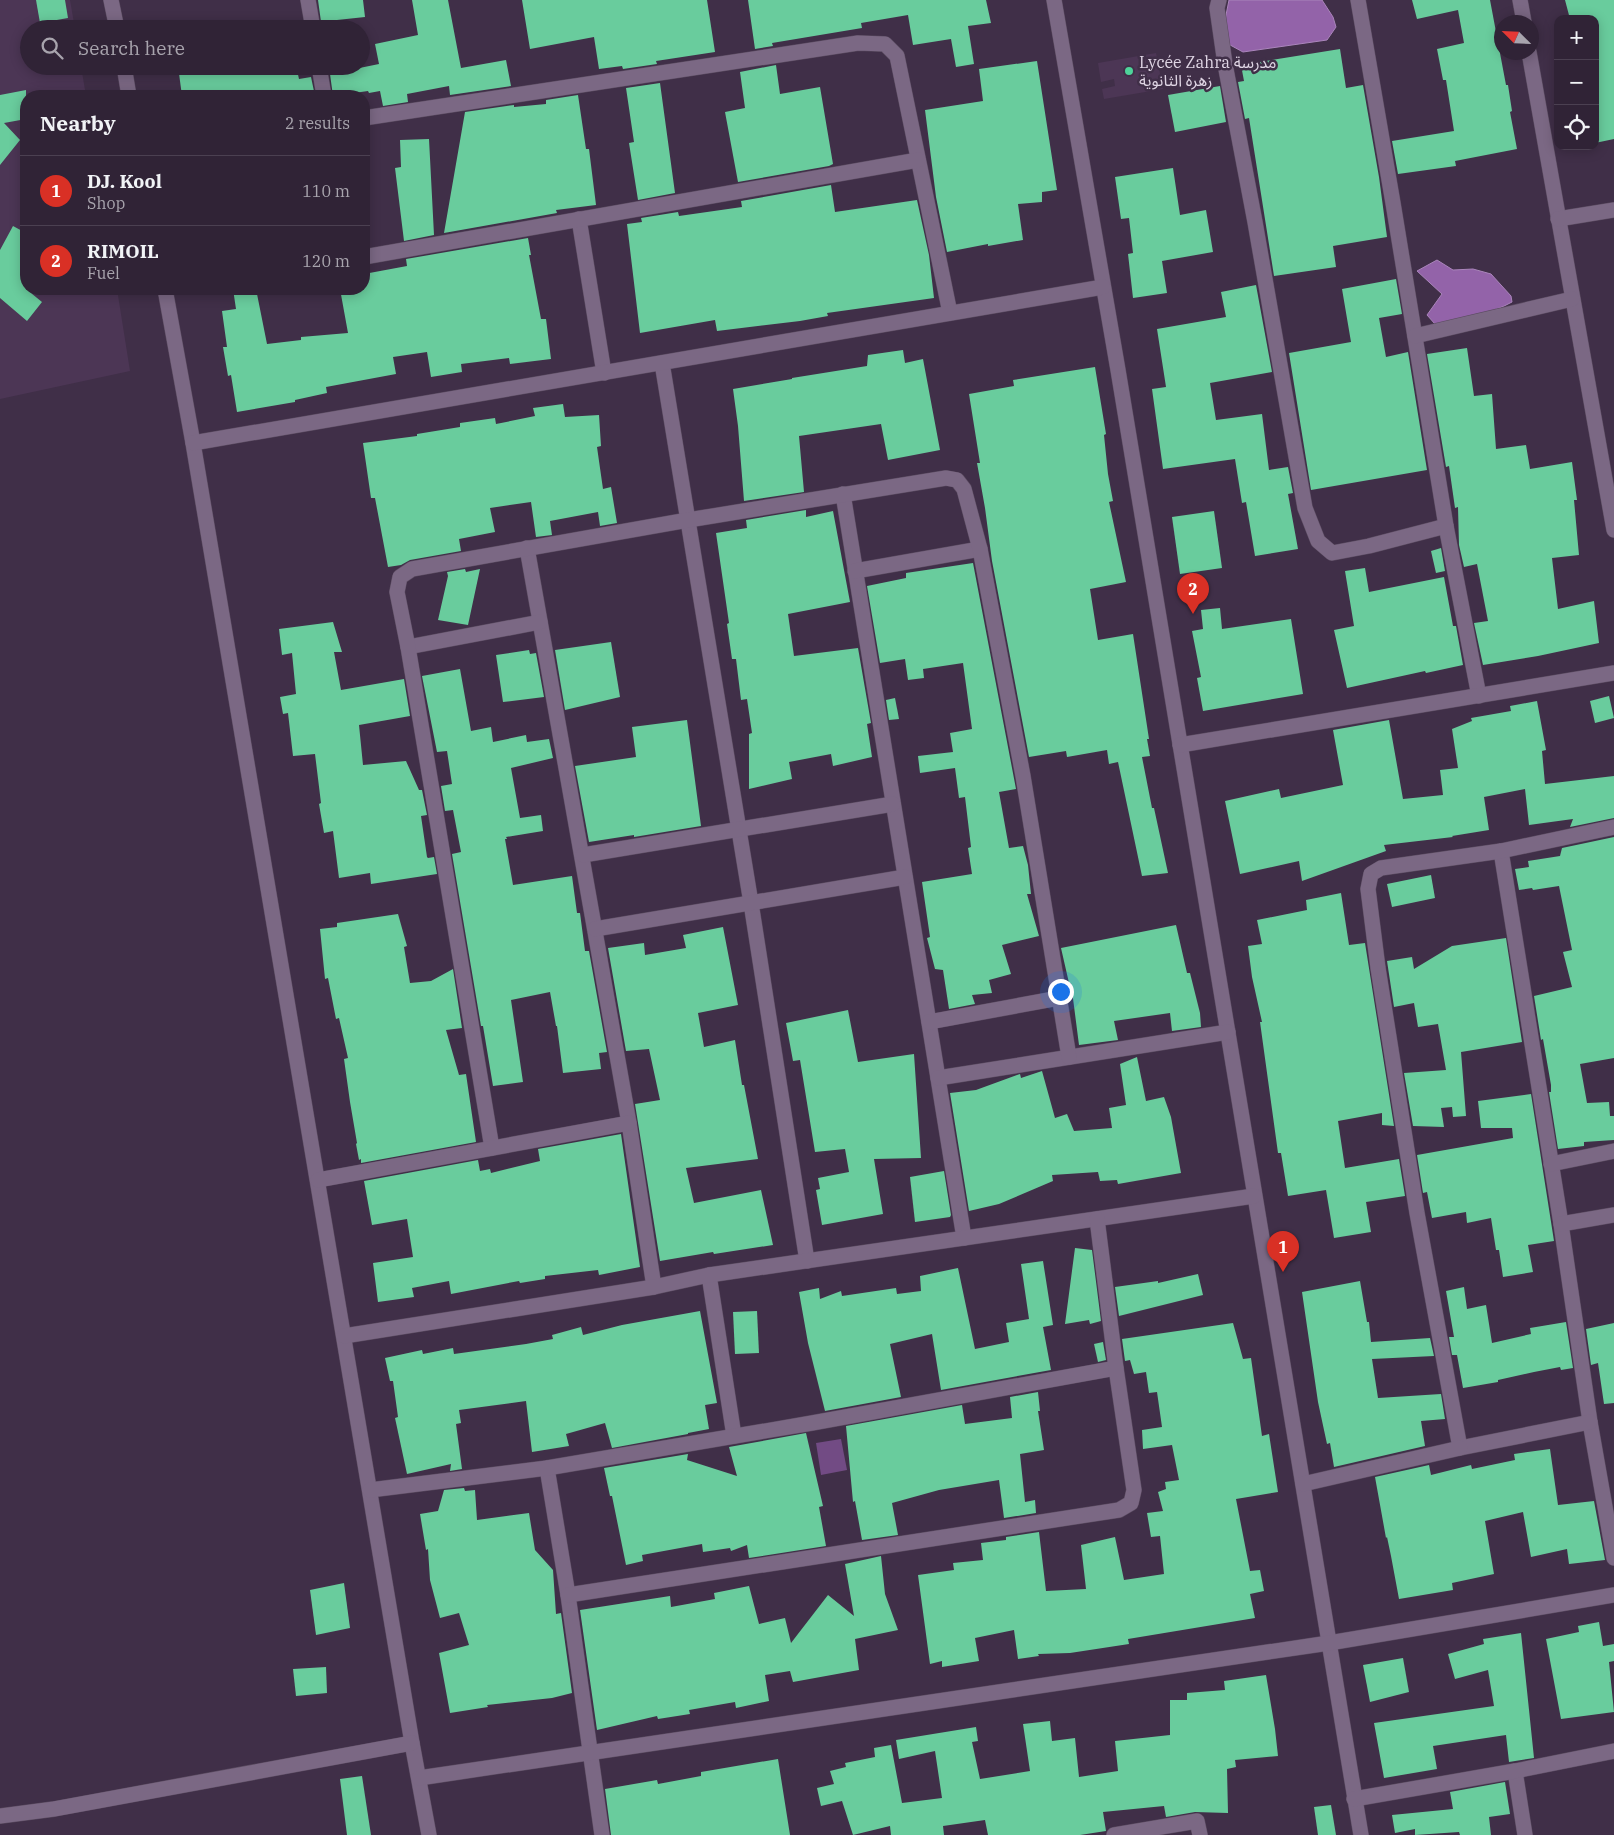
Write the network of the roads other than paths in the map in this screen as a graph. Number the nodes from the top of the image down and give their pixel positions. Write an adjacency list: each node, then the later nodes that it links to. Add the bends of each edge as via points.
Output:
1 (111, 0): 8 (street)
2 (308, 0): 9 (street)
3 (1054, 0): 21 (street)
4 (1219, 0): 31 (street, via 1217,8 1224,64 1304,508 1318,541 1332,553)
5 (1358, 0): 25 (street)
6 (1520, 0): 7 (street)
7 (1523, 15)
8 (115, 20)
9 (311, 20)
10 (1530, 60): 18 (street)
11 (126, 75): 13 (street)
12 (320, 75): 14 (street)
13 (128, 90)
14 (323, 90)
15 (370, 117): 16 (street, via 858,43 885,44 897,56)
16 (918, 160): 19 (street); 24 (street)
17 (1614, 210): 18 (street)
18 (1558, 219): 23 (street)
19 (579, 220): 20 (street); 27 (street)
20 (370, 256)
21 (1103, 287): 24 (street); 40 (street)
22 (166, 295): 28 (street)
23 (1572, 299): 25 (street); 32 (street)
24 (950, 313): 26 (street)
25 (1415, 336): 31 (street)
26 (662, 363): 27 (street); 30 (street)
27 (604, 373): 28 (street)
28 (193, 443): 58 (street)
29 (843, 494): 30 (street); 34 (street, via 946,478 957,480 964,489); 35 (street)
30 (688, 520): 33 (street); 43 (street)
31 (1446, 526): 39 (street)
32 (1614, 530)
33 (526, 548): 36 (street); 37 (street, via 412,568 400,577 397,592)
34 (980, 549): 35 (street); 49 (street, via 1024,776)
35 (855, 571): 41 (street)
36 (540, 622): 37 (street); 45 (street)
37 (408, 647): 55 (street)
38 (1614, 673): 39 (street)
39 (1479, 696): 40 (street)
40 (1180, 745): 51 (street)
41 (893, 804): 43 (street); 46 (street)
42 (1614, 827): 44 (street)
43 (739, 830): 45 (street); 47 (street)
44 (1500, 851): 57 (street); 71 (street, via 1381,868 1371,874 1368,889 1416,1213)
45 (582, 856): 48 (street)
46 (905, 877): 47 (street); 50 (street)
47 (751, 903): 48 (street); 64 (street)
48 (595, 929): 54 (street)
49 (1059, 998): 50 (street); 52 (street)
50 (929, 1022): 53 (street)
51 (1228, 1032): 52 (street); 59 (street)
52 (1069, 1057): 53 (street)
53 (938, 1078): 63 (street)
54 (629, 1123): 55 (street); 66 (street)
55 (492, 1148): 58 (street)
56 (1614, 1151): 57 (street)
57 (1551, 1164): 62 (street)
58 (318, 1180): 67 (street)
59 (1254, 1196): 61 (street); 73 (street)
60 (1614, 1215): 62 (street)
61 (1097, 1219): 63 (street); 68 (street)
62 (1561, 1224): 69 (street)
63 (964, 1238): 64 (street)
64 (807, 1262): 65 (street)
65 (709, 1275): 66 (street); 70 (street)
66 (654, 1287): 67 (street)
67 (344, 1336): 74 (street)
68 (1116, 1368): 70 (street); 76 (street, via 1134,1490 1131,1503 1119,1510)
69 (1590, 1422): 71 (street); 75 (street)
70 (734, 1436): 72 (street)
71 (1460, 1448): 73 (street)
72 (547, 1468): 74 (street); 76 (street)
73 (1303, 1484): 78 (street)
74 (370, 1490): 79 (street)
75 (1614, 1558)
76 (568, 1595): 81 (street)
77 (1614, 1595): 78 (street)
78 (1330, 1643): 81 (street); 84 (street)
79 (412, 1743): 83 (street); 85 (street, via 54,1810)
80 (1614, 1751): 82 (street)
81 (590, 1752): 83 (street); 87 (street)
82 (1516, 1771): 84 (street); 91 (street)
83 (419, 1778): 86 (street)
84 (1354, 1799): 90 (street)
85 (0, 1816)
86 (429, 1835)
87 (602, 1835)
88 (1114, 1835): 89 (street, via 1198,1821)
89 (1200, 1835)
90 (1361, 1835)
91 (1525, 1835)

